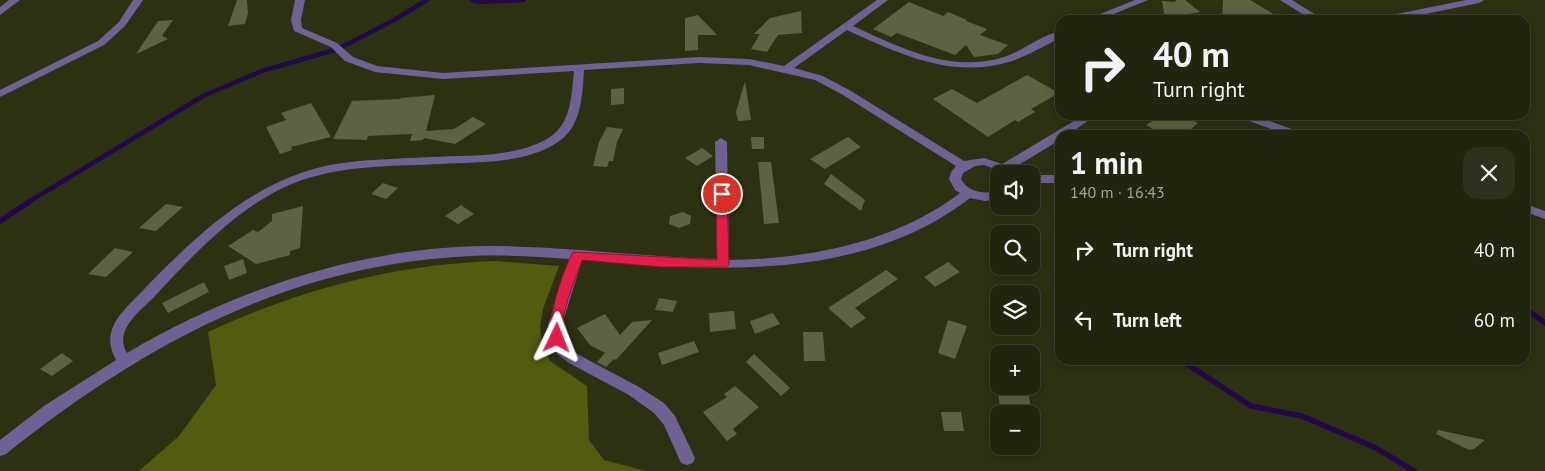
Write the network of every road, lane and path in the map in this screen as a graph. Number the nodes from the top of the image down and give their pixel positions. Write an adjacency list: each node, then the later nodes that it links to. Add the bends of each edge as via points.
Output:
1 (15, 0): 10 (street)
2 (138, 0): 18 (street, via 115,34)
3 (300, 0): 16 (street, via 297,29 334,45 349,59 375,69 443,76)
4 (883, 0): 14 (street)
5 (1143, 0): 11 (street)
6 (1285, 0): 12 (street)
7 (1438, 0): 9 (street)
8 (1479, 0): 9 (street)
9 (1452, 6): 13 (street)
10 (0, 12)
11 (1103, 15)
12 (1310, 15)
13 (1407, 15)
14 (844, 26): 15 (street, via 921,59 952,65 974,66 1002,61); 17 (street)
15 (1055, 36)
16 (580, 68): 17 (street, via 699,60 749,62); 36 (street, via 572,118 563,133 543,146 493,158 376,164 316,173 291,180 244,206 213,229 125,318 114,336 116,350)
17 (786, 69): 25 (street, via 819,78 847,93)
18 (0, 94)
19 (1084, 120): 21 (street)
20 (1256, 120): 22 (street)
21 (1068, 130)
22 (1285, 130)
23 (1055, 138): 27 (street)
24 (721, 142): 35 (street)
25 (962, 165): 26 (street, via 975,161); 30 (street, via 955,176)
26 (990, 165)
27 (1015, 165)
28 (1040, 179): 29 (street)
29 (1055, 179)
30 (968, 192): 31 (street); 35 (street, via 945,212 917,227 878,241 788,260)
31 (990, 196)
32 (1530, 210): 33 (street)
33 (1545, 215)
34 (577, 255): 35 (street); 36 (street, via 453,252 359,266 294,284 231,308); 38 (street, via 555,325 562,350 659,408 670,421)
35 (723, 264)
36 (124, 361): 37 (street, via 60,403)
37 (0, 449)
38 (687, 458)

